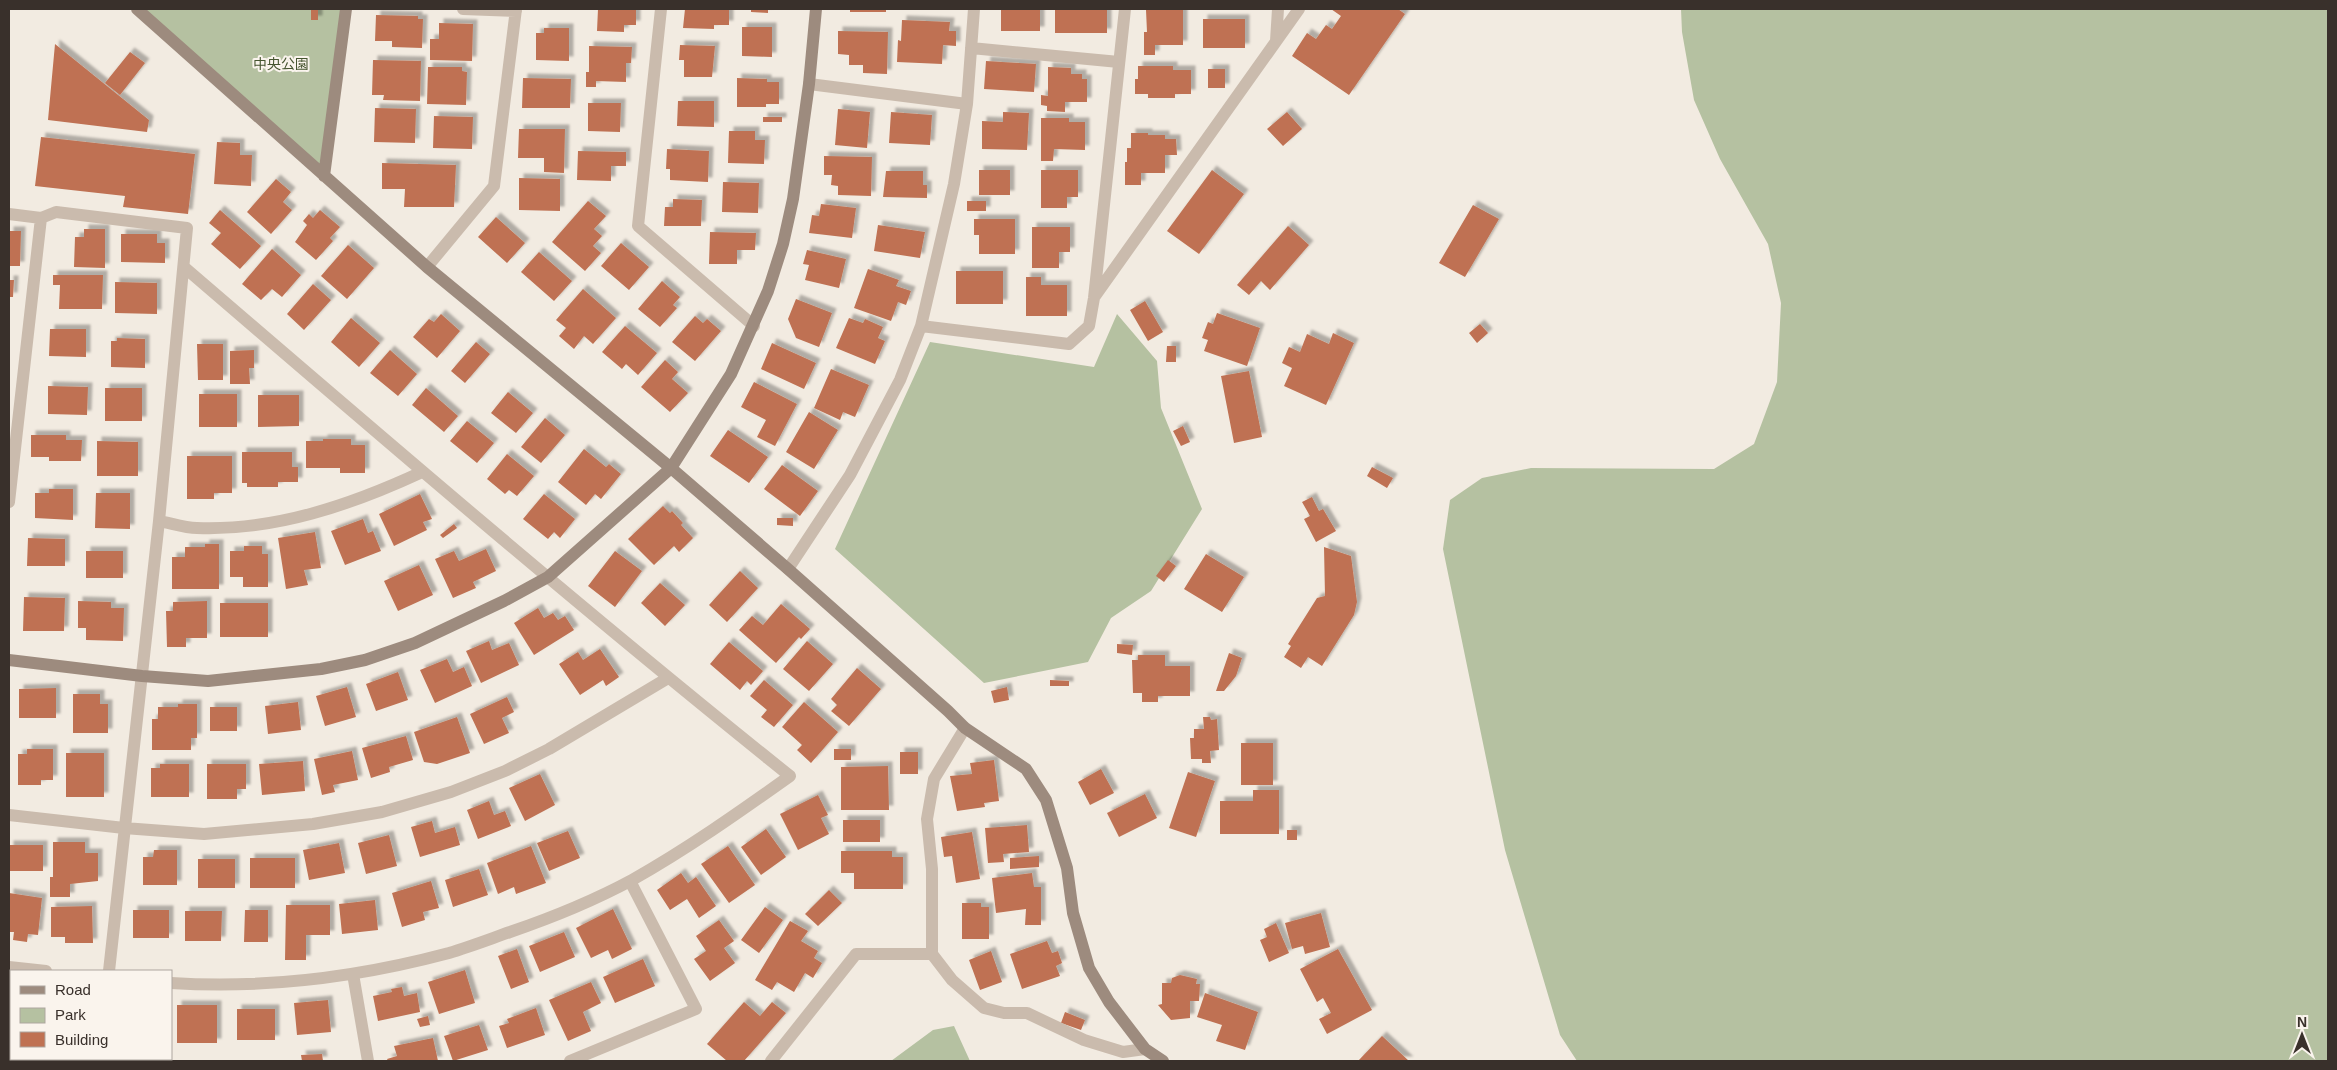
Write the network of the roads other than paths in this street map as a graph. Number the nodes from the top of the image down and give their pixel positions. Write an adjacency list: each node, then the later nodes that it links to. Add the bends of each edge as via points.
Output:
1 (137, 9): 16 (street)
2 (346, 9): 16 (street)
3 (463, 9): 10 (street)
4 (661, 9): 22 (street, via 638,226)
5 (816, 9): 14 (street)
6 (974, 9): 12 (street)
7 (1125, 9): 13 (street)
8 (1278, 9): 11 (street)
9 (1299, 9): 11 (street)
10 (516, 10): 20 (street, via 494,186)
11 (1276, 43): 21 (street)
12 (971, 48): 13 (street); 15 (street)
13 (1119, 62): 21 (street)
14 (809, 84): 15 (street); 22 (street, via 793,199 783,244)
15 (967, 104): 23 (street, via 954,184)
16 (324, 176): 20 (street)
17 (9, 214): 18 (street)
18 (41, 218): 19 (street, via 56,212 187,228); 26 (street)
19 (184, 267): 25 (street); 27 (street)
20 (427, 267): 24 (street)
21 (1094, 298): 23 (street, via 1089,326 1069,344)
22 (754, 326): 24 (street, via 731,374)
23 (921, 326): 28 (street, via 900,380 850,475)
24 (671, 468): 28 (street); 29 (street)
25 (422, 472): 27 (street, via 375,494 326,511 259,525 196,528); 29 (street)
26 (9, 502)
27 (159, 521): 31 (street)
28 (788, 569): 33 (street)
29 (548, 576): 31 (street, via 504,601 415,643 365,660 294,672 208,680); 32 (street)
30 (9, 660): 31 (street)
31 (142, 676): 35 (street)
32 (668, 678): 35 (street, via 549,749 505,771 451,792 382,812 312,824 204,834); 36 (street, via 790,776 705,836)
33 (965, 728): 37 (street, via 934,779 927,819 932,869); 43 (street, via 1026,768 1046,800 1067,868 1073,913 1089,968 1109,1002)
34 (9, 815): 35 (street)
35 (124, 828): 40 (street)
36 (630, 881): 41 (street, via 549,918 450,952); 45 (street, via 696,1009)
37 (932, 954): 43 (street, via 952,980 984,1008 1027,1013 1084,1040 1123,1052); 46 (street, via 856,954)
38 (9, 967): 39 (street)
39 (37, 970)
40 (109, 970)
41 (353, 974): 42 (street, via 279,982 205,985); 44 (street)
42 (172, 982)
43 (1145, 1049): 47 (street)
44 (368, 1061)
45 (570, 1061)
46 (771, 1061)
47 (1163, 1061)

